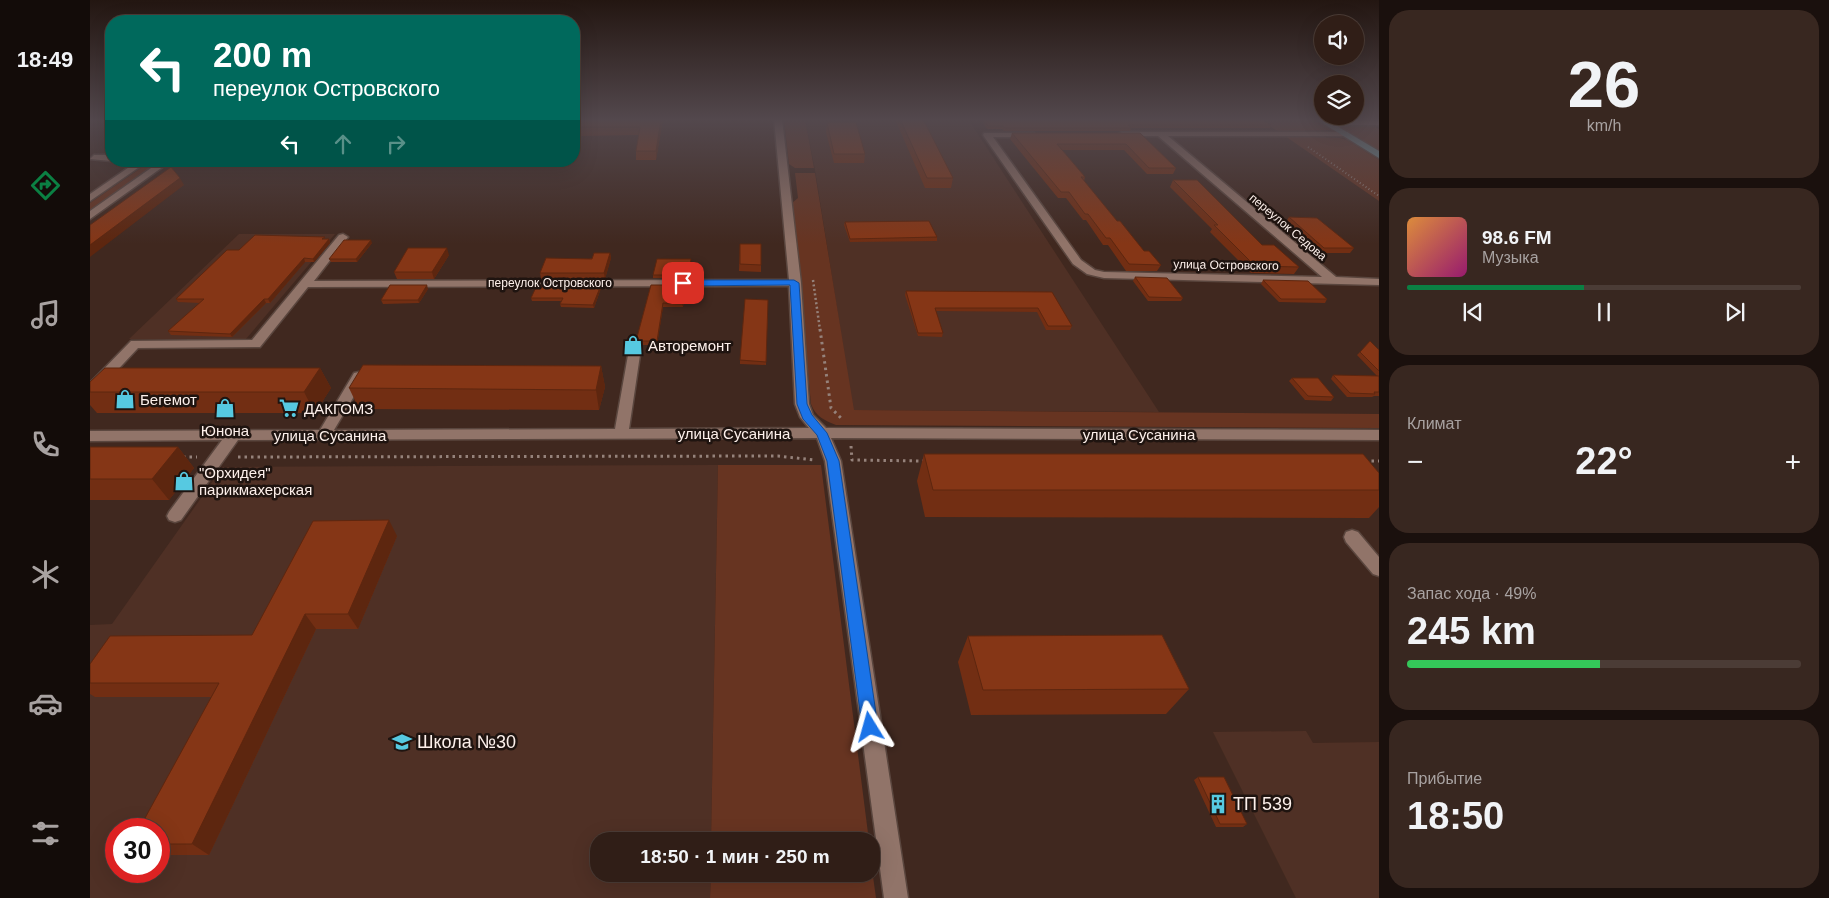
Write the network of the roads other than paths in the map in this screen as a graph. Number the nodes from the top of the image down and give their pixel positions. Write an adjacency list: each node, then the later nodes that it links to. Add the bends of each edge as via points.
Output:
1 (782, 161): 11 (street)
2 (1005, 161): 9 (street, улица Островского, via 1077,262 1091,272 1104,275)
3 (1192, 161): 9 (street, переулок Седова)
4 (135, 167): 6 (street)
5 (159, 167): 7 (street)
6 (90, 198)
7 (90, 216)
8 (343, 236): 12 (street)
9 (1333, 281): 10 (street, улица Островского)
10 (1379, 282)
11 (794, 283): 12 (street, переулок Островского); 16 (street, via 802,404 807,416)
12 (305, 284): 15 (street, via 256,344 135,344)
13 (634, 355): 17 (street)
14 (359, 376): 18 (street)
15 (90, 391)
16 (822, 433): 17 (street, улица Сусанина); 19 (street, улица Сусанина); 25 (street, via 833,461)
17 (621, 434): 18 (street, улица Сусанина)
18 (324, 435): 21 (street, улица Сусанина)
19 (1379, 435)
20 (90, 436): 21 (street, улица Сусанина)
21 (233, 436): 22 (street)
22 (174, 516)
23 (1352, 537): 24 (street)
24 (1379, 569)
25 (896, 898)

